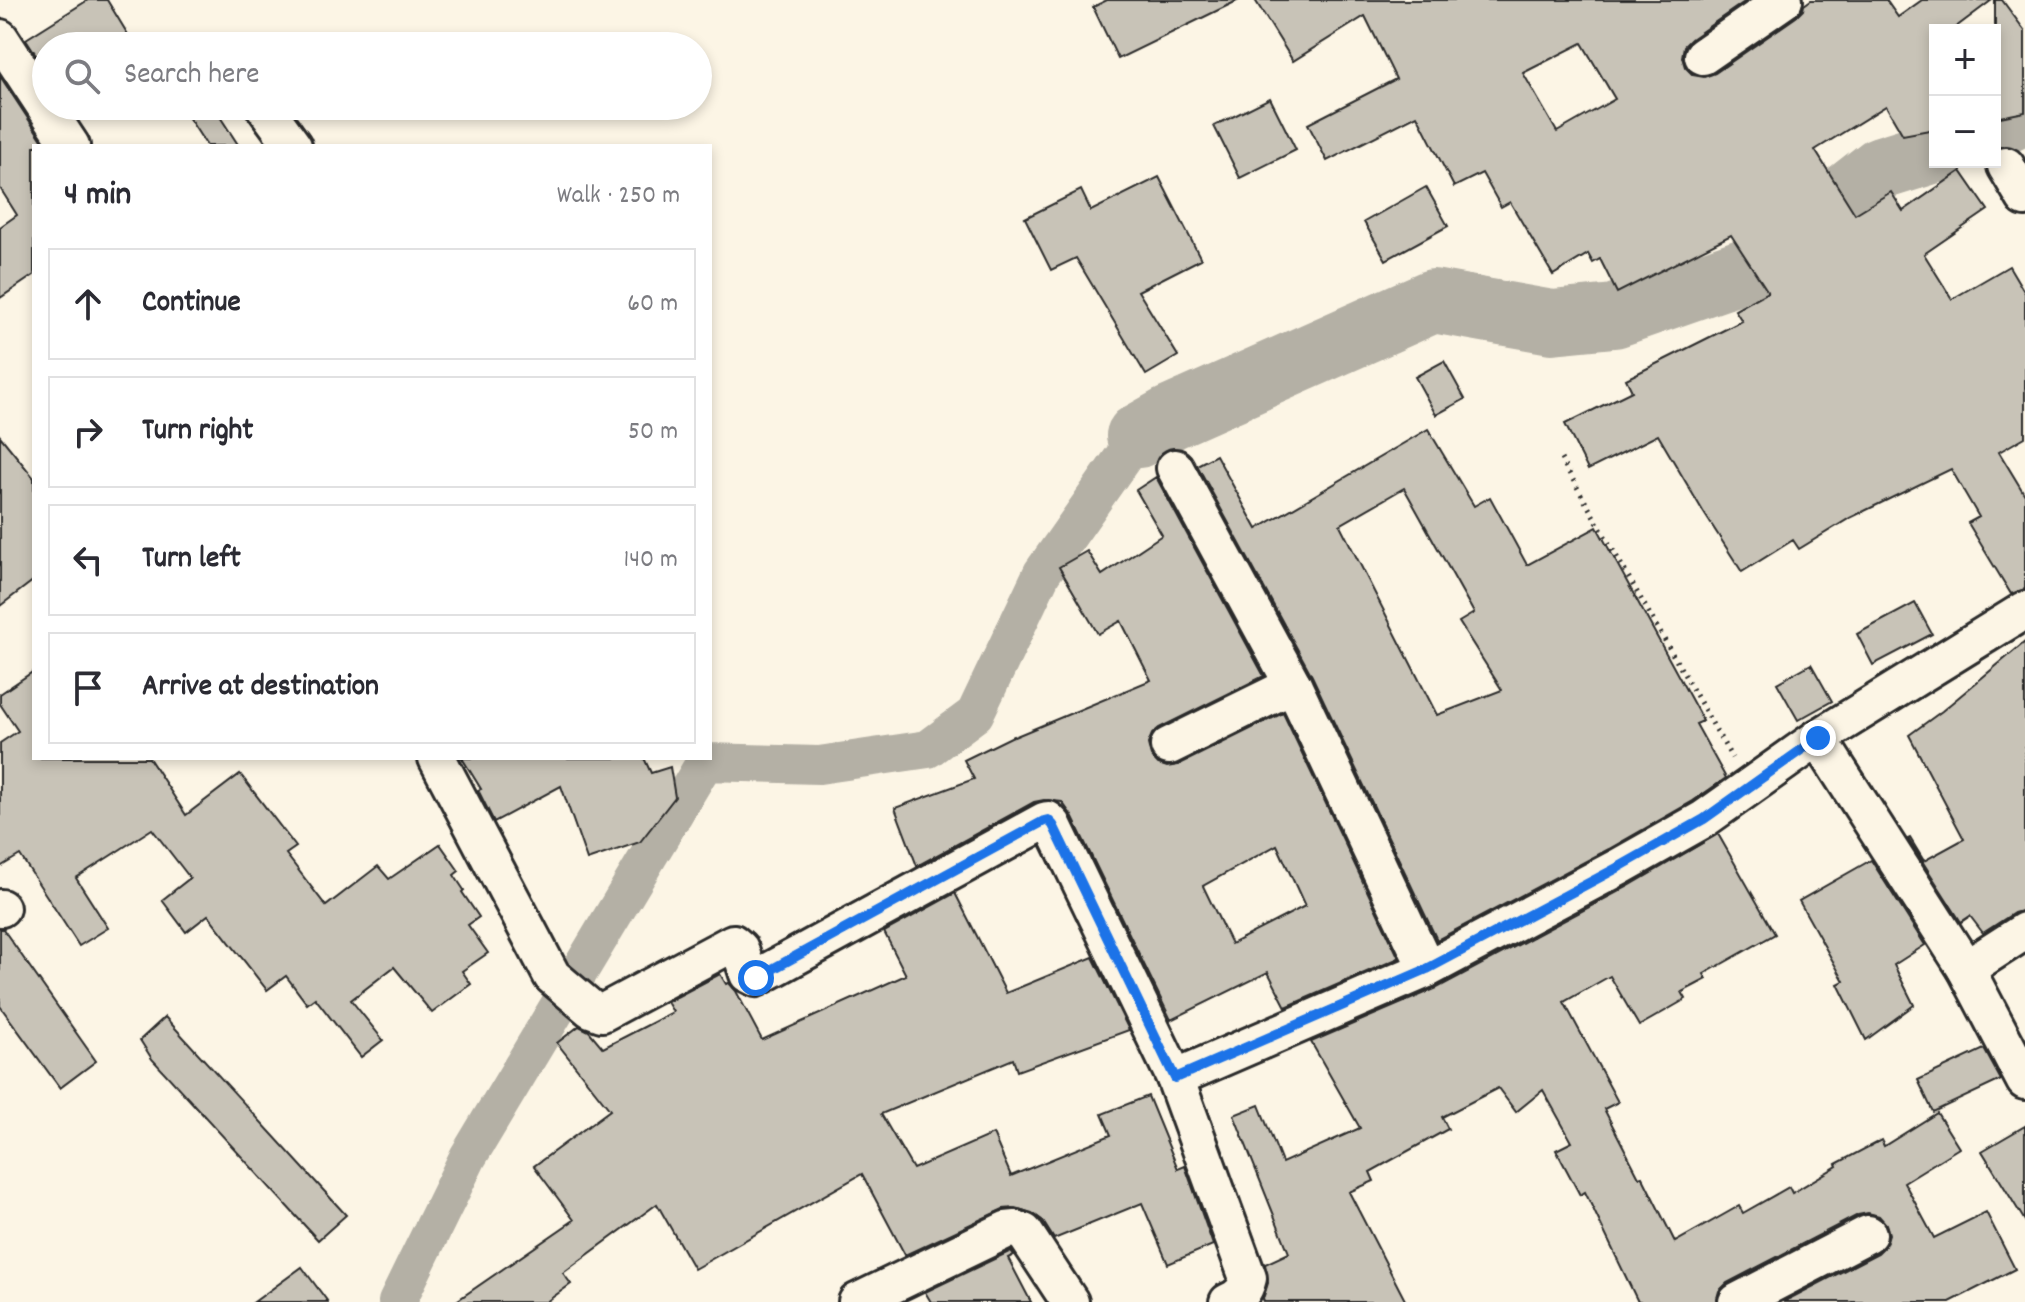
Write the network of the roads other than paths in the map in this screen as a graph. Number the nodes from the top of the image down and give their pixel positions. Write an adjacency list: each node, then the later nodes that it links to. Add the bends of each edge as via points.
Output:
1 (1784, 0): 3 (street)
2 (0, 38): 4 (street)
3 (1703, 56)
4 (32, 87)
5 (54, 120): 7 (street)
6 (274, 120): 8 (street)
7 (70, 144)
8 (292, 144)
9 (2006, 166): 10 (street)
10 (2025, 198)
11 (1175, 468): 13 (street)
12 (2025, 610): 14 (street)
13 (1293, 685): 15 (street); 18 (street)
14 (1818, 738): 18 (street, via 1704,819); 19 (street)
15 (1169, 746)
16 (438, 760): 20 (street, via 552,976 602,1013 733,943 748,974 756,978 1048,820)
17 (2025, 931): 19 (street)
18 (1427, 969): 20 (street)
19 (1966, 969): 21 (street)
20 (1175, 1078): 25 (street, via 1248,1278 1238,1298)
21 (2025, 1081)
22 (1868, 1234): 26 (street)
23 (857, 1302): 24 (street, via 1016,1229 1024,1232)
24 (1070, 1302)
25 (1228, 1302)
26 (1737, 1302)

